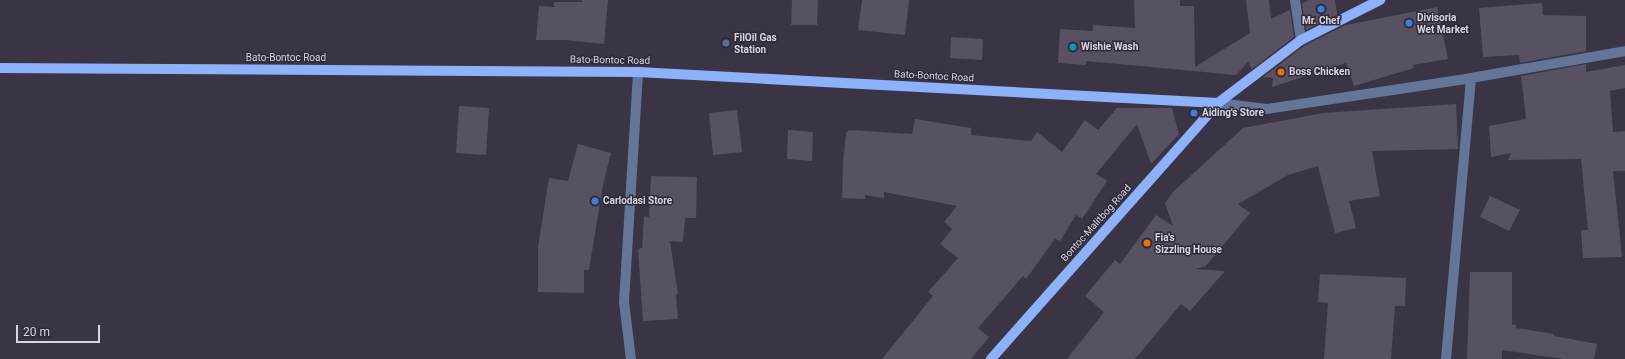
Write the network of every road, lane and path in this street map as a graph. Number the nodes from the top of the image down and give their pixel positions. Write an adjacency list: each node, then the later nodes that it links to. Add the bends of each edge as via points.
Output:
1 (1295, 0): 3 (street)
2 (1380, 0): 3 (main road, Bontoc-Malitbog Road)
3 (1301, 40): 8 (main road, Bontoc-Malitbog Road)
4 (1625, 51): 7 (street)
5 (0, 68): 6 (main road, Bato-Bontoc Road)
6 (638, 72): 8 (main road, Bato-Bontoc Road); 9 (street, via 624,302)
7 (1471, 78): 8 (street, via 1267,109); 11 (street)
8 (1218, 103): 10 (main road, Bontoc-Malitbog Road)
9 (631, 359)
10 (991, 359)
11 (1446, 359)

